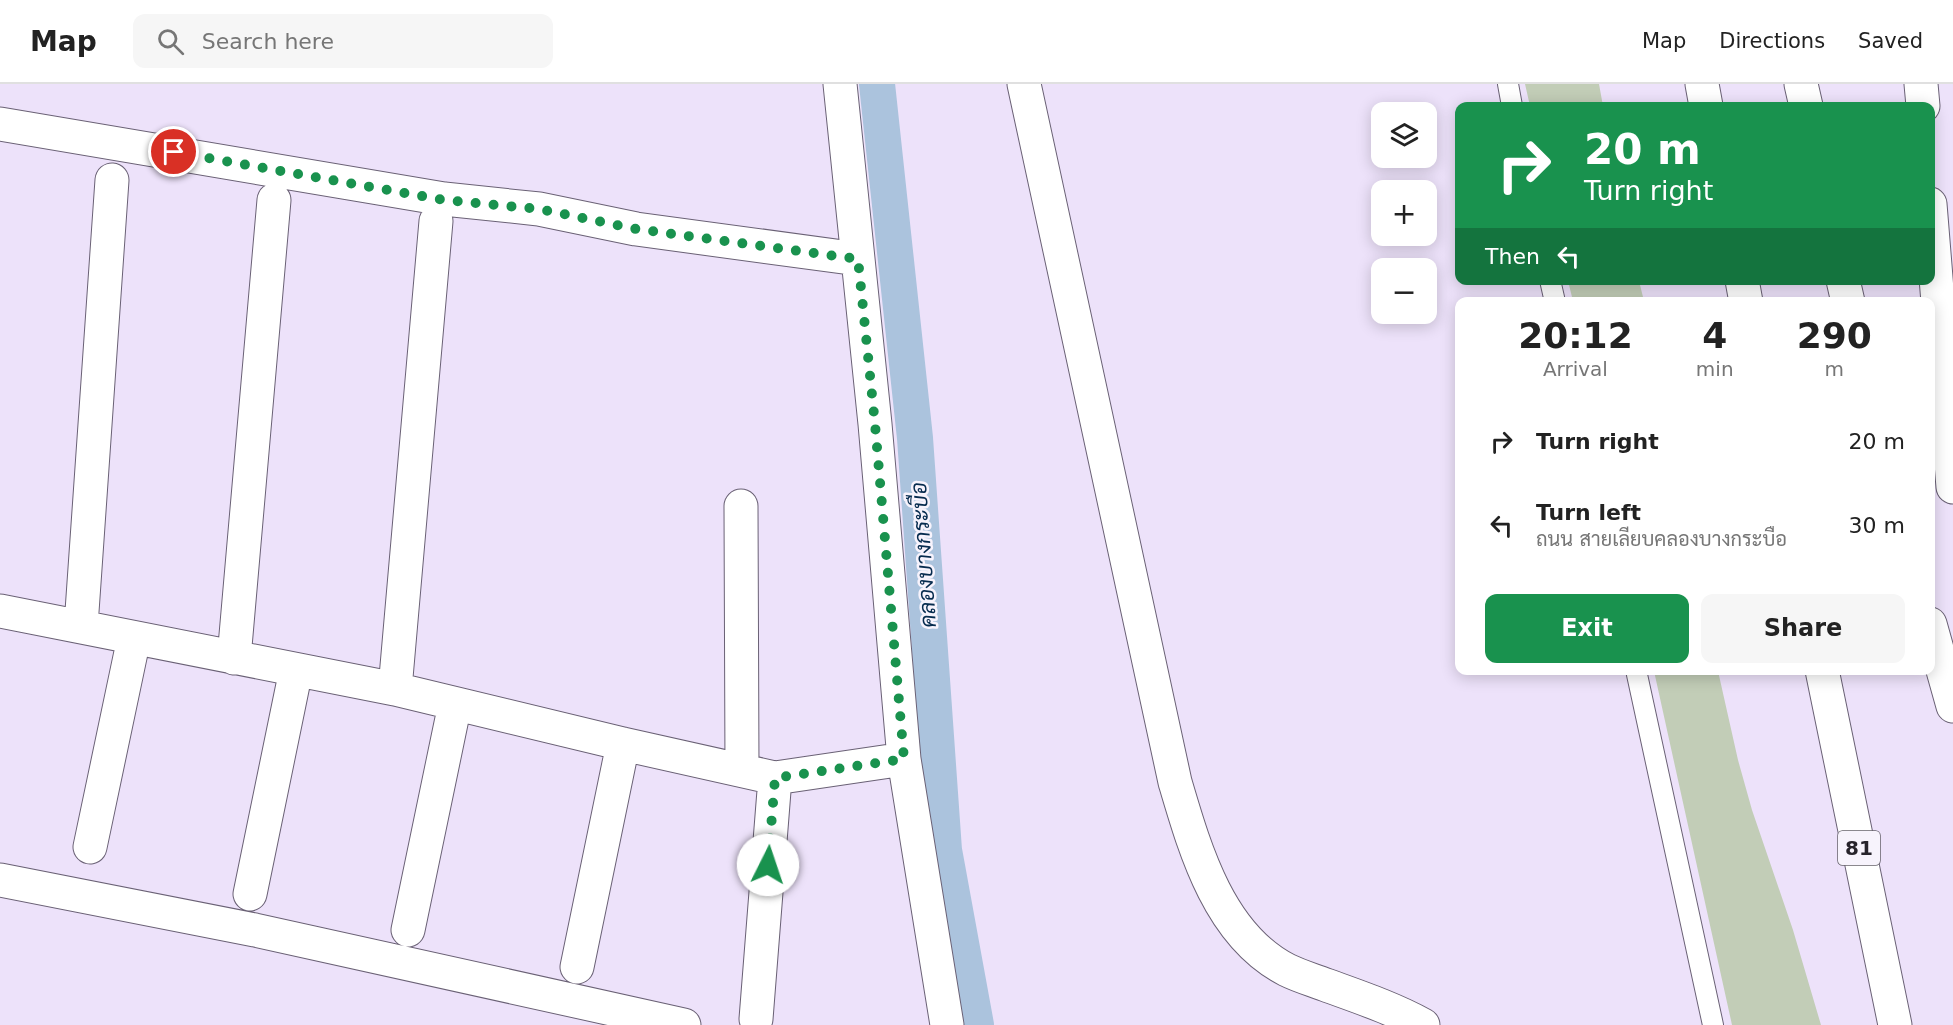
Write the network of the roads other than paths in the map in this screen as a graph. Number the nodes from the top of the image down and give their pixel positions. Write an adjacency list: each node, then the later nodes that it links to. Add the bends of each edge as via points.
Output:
1 (840, 84): 15 (main road)
2 (1024, 84): 40 (main road, via 1175,782 1196,848 1231,919 1257,949 1287,970)
3 (1508, 84): 7 (lane)
4 (1702, 84): 8 (main road)
5 (1802, 84): 9 (main road)
6 (1921, 84): 10 (main road)
7 (1511, 102)
8 (1705, 102)
9 (1805, 102)
10 (1923, 102)
11 (0, 124): 15 (main road, via 444,200 539,209 636,229)
12 (112, 180): 20 (main road)
13 (274, 200): 23 (main road)
14 (436, 221): 27 (main road)
15 (858, 259): 31 (main road)
16 (1935, 266): 17 (main road)
17 (1953, 487)
18 (741, 506): 32 (main road)
19 (0, 611): 20 (main road)
20 (81, 626): 21 (main road)
21 (134, 638): 23 (main road); 34 (main road)
22 (1935, 642): 29 (main road)
23 (234, 658): 24 (main road)
24 (296, 670): 27 (main road); 36 (main road)
25 (1637, 675): 43 (lane)
26 (1823, 675): 44 (main road, 81)
27 (395, 689): 28 (main road)
28 (455, 704): 30 (main road); 37 (main road)
29 (1953, 706)
30 (623, 744): 32 (main road); 38 (main road)
31 (904, 759): 33 (main road); 42 (main road)
32 (741, 770): 33 (main road)
33 (775, 778): 39 (main road)
34 (90, 847)
35 (0, 880): 41 (main road, via 255,930)
36 (250, 894)
37 (408, 930)
38 (577, 967)
39 (756, 1019)
40 (1404, 1020)
41 (684, 1025)
42 (947, 1025)
43 (1713, 1025)
44 (1895, 1025)

